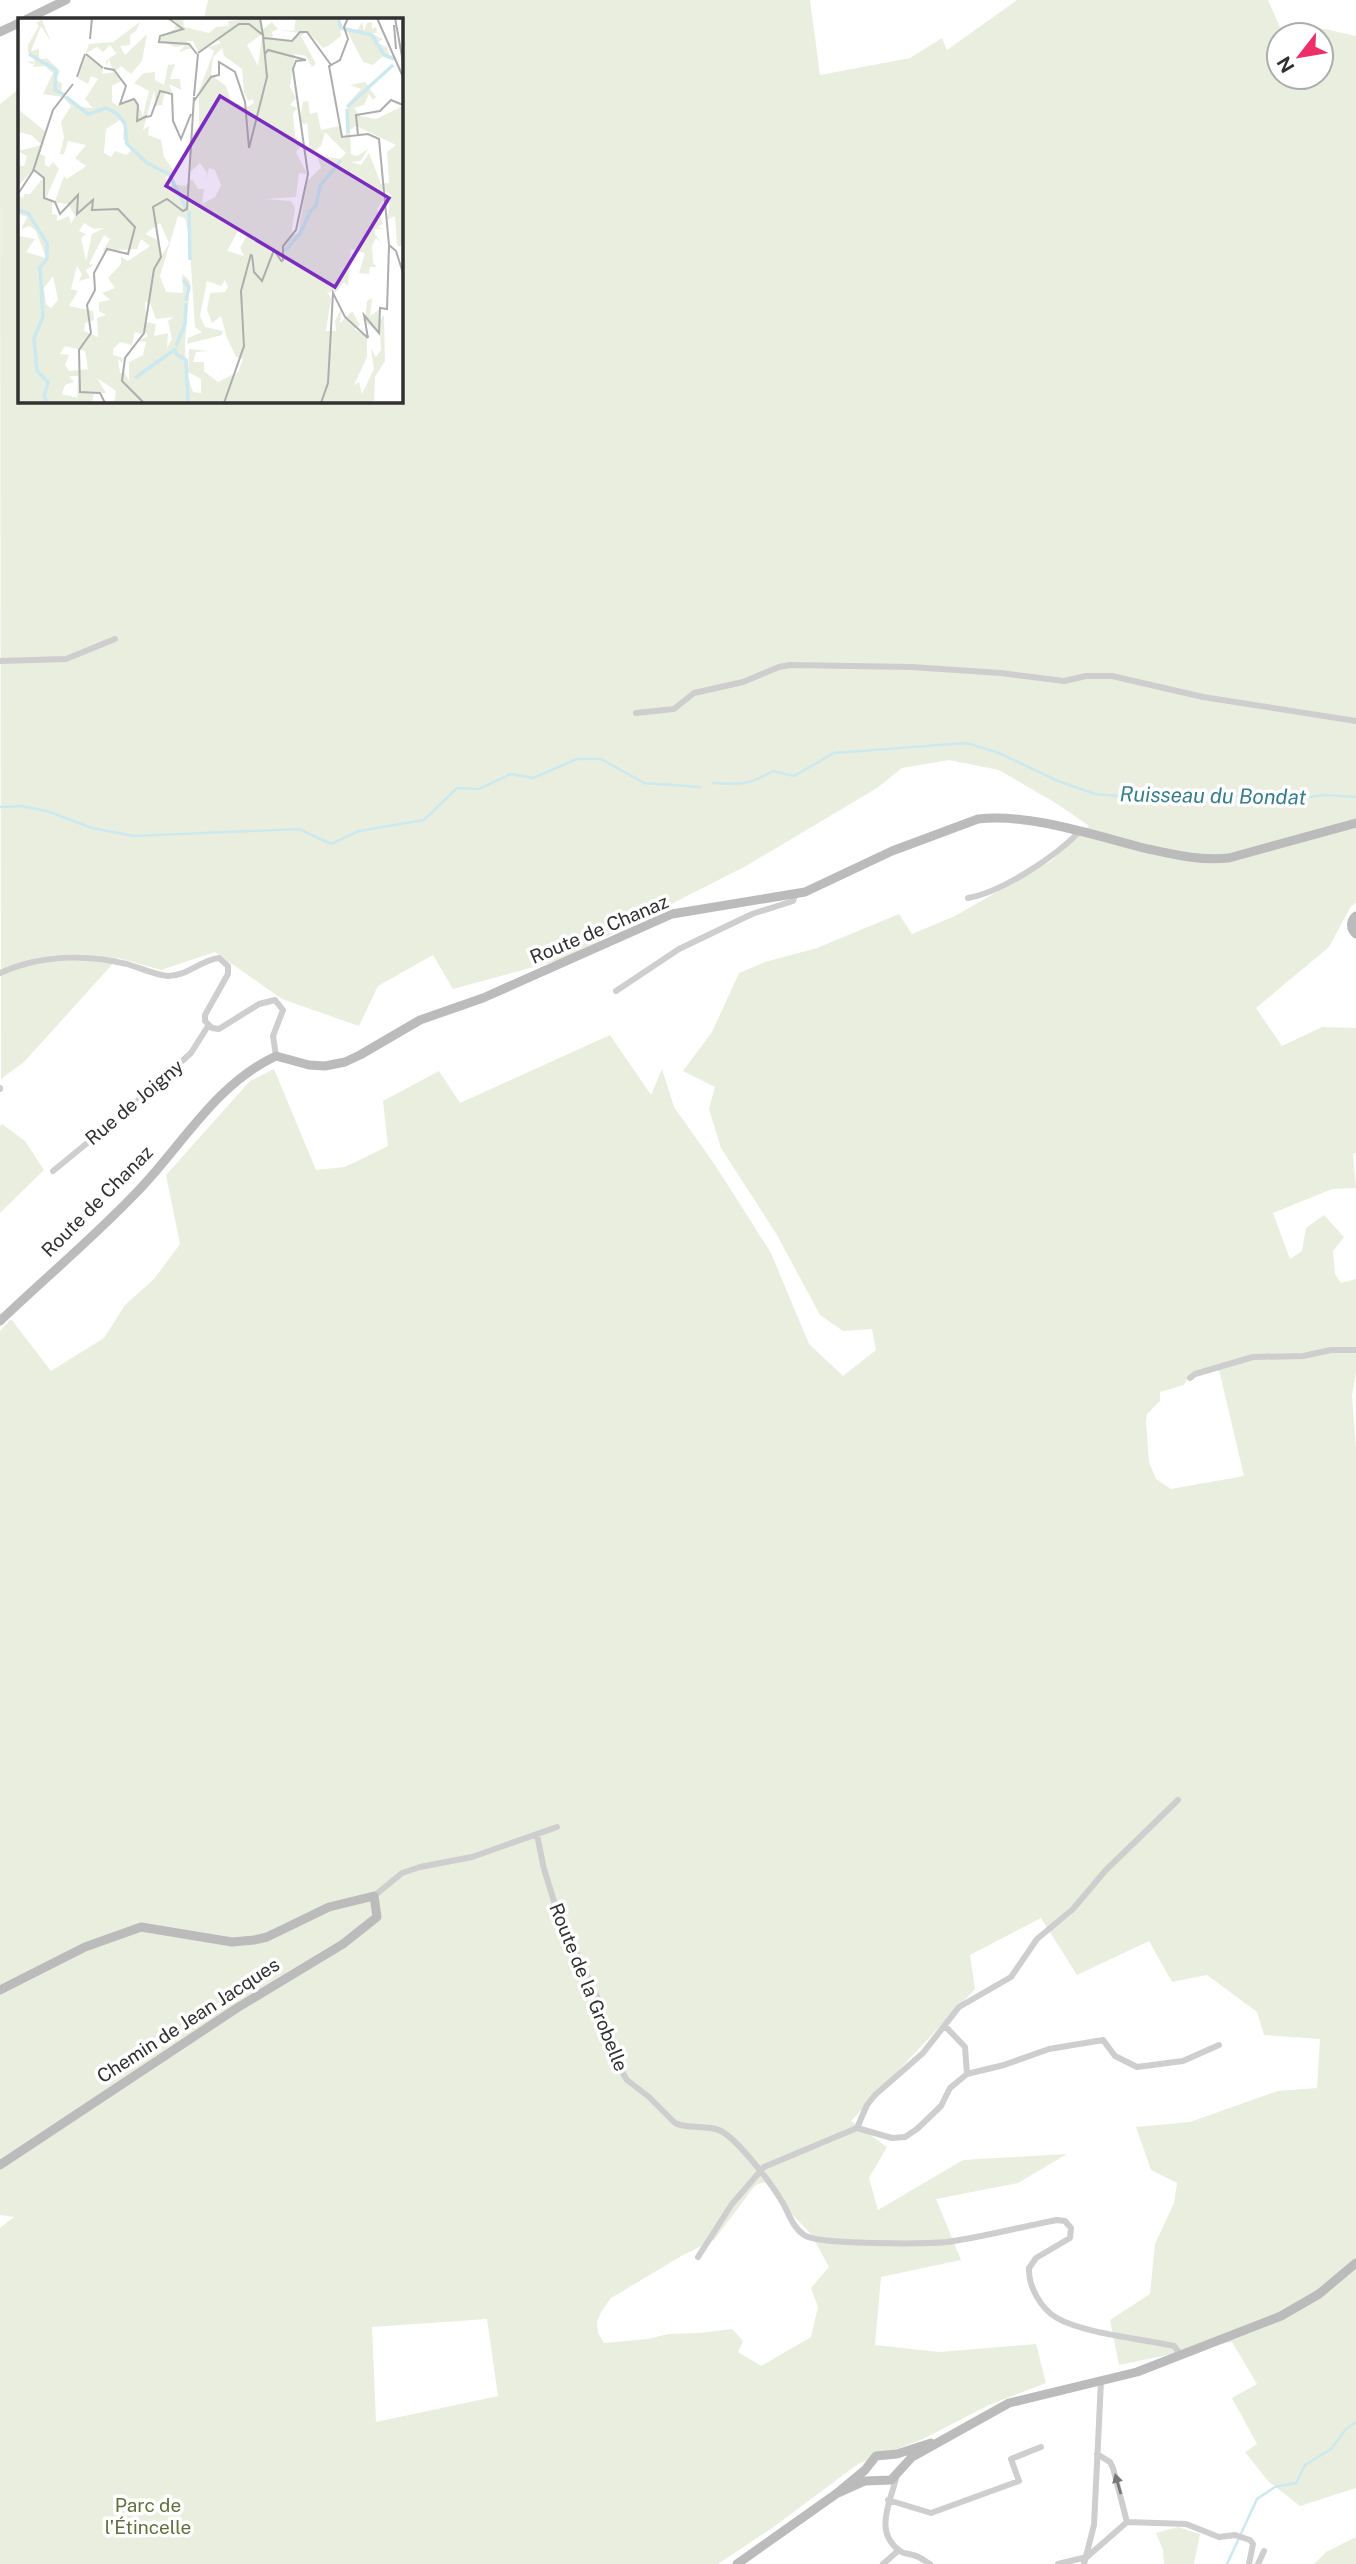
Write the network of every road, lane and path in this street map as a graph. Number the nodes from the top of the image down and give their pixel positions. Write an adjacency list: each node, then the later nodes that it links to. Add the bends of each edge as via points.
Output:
1 (66, 0): 2 (street)
2 (29, 18)
3 (18, 23): 4 (street)
4 (0, 32)
5 (115, 639): 6 (street, via 66,659)
6 (0, 661)
7 (636, 713): 8 (street, via 674,709 694,693 790,665 911,667 1064,681 1112,676 1203,697)
8 (1356, 721)
9 (1356, 823): 10 (street, Route de Chanaz, via 1211,860)
10 (1079, 832): 11 (street, Route de Chanaz, via 1010,819 978,819 913,842); 12 (street, via 1054,854 990,892)
11 (796, 894): 16 (street, via 793,901 752,914 679,949); 18 (street, Route de Chanaz, via 672,914 483,998 420,1020 342,1063 309,1065)
12 (968, 898)
13 (1356, 916): 14 (street, via 1352,929)
14 (1356, 934)
15 (0, 973): 17 (street, Rue de Joigny, via 24,964 76,957 167,976 219,958 228,966 228,974 205,1015)
16 (616, 991)
17 (208, 1026): 18 (street, via 219,1029 259,1004 275,1000 283,1010 273,1036); 19 (street, Rue de Joigny, via 191,1053)
18 (276, 1056): 20 (street, Route de Chanaz, via 247,1073 213,1103 138,1192)
19 (52, 1171)
20 (0, 1321)
21 (1356, 1350): 22 (street, via 1253,1357)
22 (1190, 1378)
23 (1178, 1800): 28 (street, via 1073,1909 1037,1939 1011,1977 958,2007)
24 (557, 1827): 25 (street)
25 (537, 1835): 26 (street, via 472,1857 402,1873); 33 (street, Route de la Grobelle, via 557,1911 600,2003 624,2076 675,2123 722,2132)
26 (374, 1896): 27 (street, via 329,1907 254,1940 232,1942 141,1927 85,1947); 32 (street, Chemin de Jean Jacques, via 377,1917 343,1944 237,2008)
27 (0, 1990)
28 (945, 2026): 30 (street, via 965,2047); 31 (street, via 923,2053 875,2095)
29 (1219, 2045): 30 (street, via 1183,2061 1137,2067 1115,2056 1103,2040 1049,2049)
30 (967, 2074): 31 (street, via 950,2088 941,2106 905,2137)
31 (858, 2128): 33 (street)
32 (0, 2165)
33 (760, 2172): 34 (street, via 732,2204); 36 (street, Route de la Grobelle, via 794,2227 806,2237 822,2240 945,2242 1065,2221 1071,2228 1070,2238 1036,2258 1029,2268 1031,2284 1046,2309 1059,2320 1078,2326 1174,2346)
34 (698, 2257)
35 (1356, 2263): 36 (street, via 1295,2309)
36 (1181, 2355): 37 (street)
37 (1101, 2381): 38 (street, via 1009,2403); 40 (street)
38 (952, 2436): 41 (street); 43 (street, via 912,2457)
39 (1041, 2447): 46 (street, via 1012,2459 1019,2481 931,2513)
40 (1097, 2454): 47 (street, one-way to 40, via 1113,2468); 50 (street, via 1094,2525)
41 (890, 2455): 42 (street, via 876,2456); 43 (street)
42 (871, 2464): 44 (street); 45 (street)
43 (897, 2472): 44 (street, via 889,2481); 46 (street)
44 (879, 2481): 45 (street, via 865,2481); 46 (street)
45 (836, 2494): 51 (street)
46 (888, 2500): 48 (street, via 887,2535)
47 (1127, 2522): 50 (street); 55 (street, via 1186,2524 1219,2537 1245,2538 1252,2544)
48 (899, 2550): 52 (street); 53 (street)
49 (1264, 2551): 56 (street)
50 (1086, 2560): 54 (street)
51 (737, 2564)
52 (883, 2564)
53 (930, 2564)
54 (1058, 2564)
55 (1248, 2564)
56 (1258, 2564)

